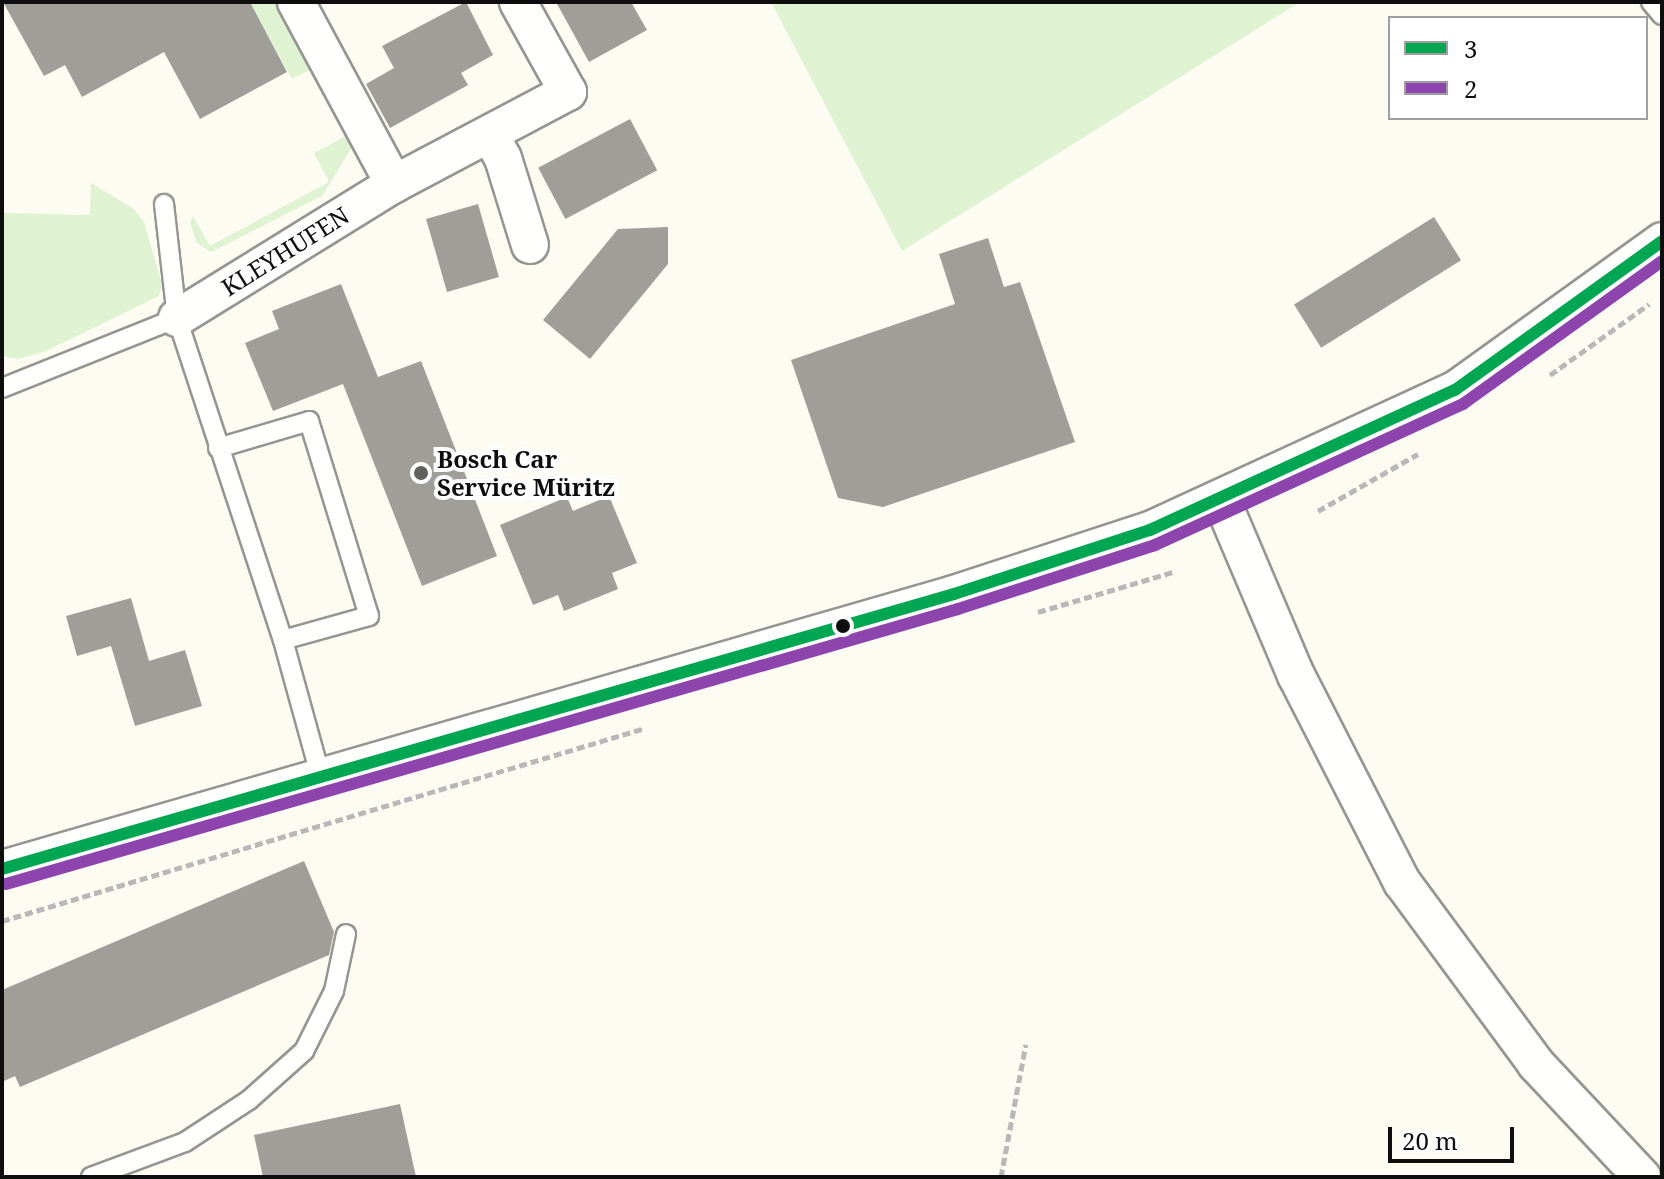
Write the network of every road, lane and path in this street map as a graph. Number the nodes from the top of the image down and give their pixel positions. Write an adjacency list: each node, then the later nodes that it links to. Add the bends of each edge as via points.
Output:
1 (296, 2): 6 (street)
2 (518, 2): 5 (street, KLEYHUFEN, via 568,92)
3 (1651, 2): 4 (lane)
4 (1662, 15)
5 (490, 134): 6 (street, KLEYHUFEN); 9 (street, via 503,158)
6 (394, 184): 10 (street, KLEYHUFEN)
7 (164, 204): 10 (lane)
8 (1662, 241): 13 (street, via 1455,390)
9 (530, 245)
10 (177, 318): 11 (lane); 12 (lane)
11 (2, 388)
12 (218, 448): 16 (lane); 16 (lane, via 309,421 369,616)
13 (1222, 501): 18 (street, via 954,594); 23 (street, via 1296,675 1402,882 1536,1064)
14 (1173, 572): 15 (path)
15 (1021, 617)
16 (283, 640): 18 (lane)
17 (657, 725): 20 (path)
18 (321, 778): 19 (street)
19 (2, 869)
20 (2, 921)
21 (346, 934): 24 (lane, via 334,991 304,1051 249,1100 185,1142)
22 (1026, 1044): 25 (path)
23 (1629, 1173)
24 (91, 1177)
25 (1001, 1177)

